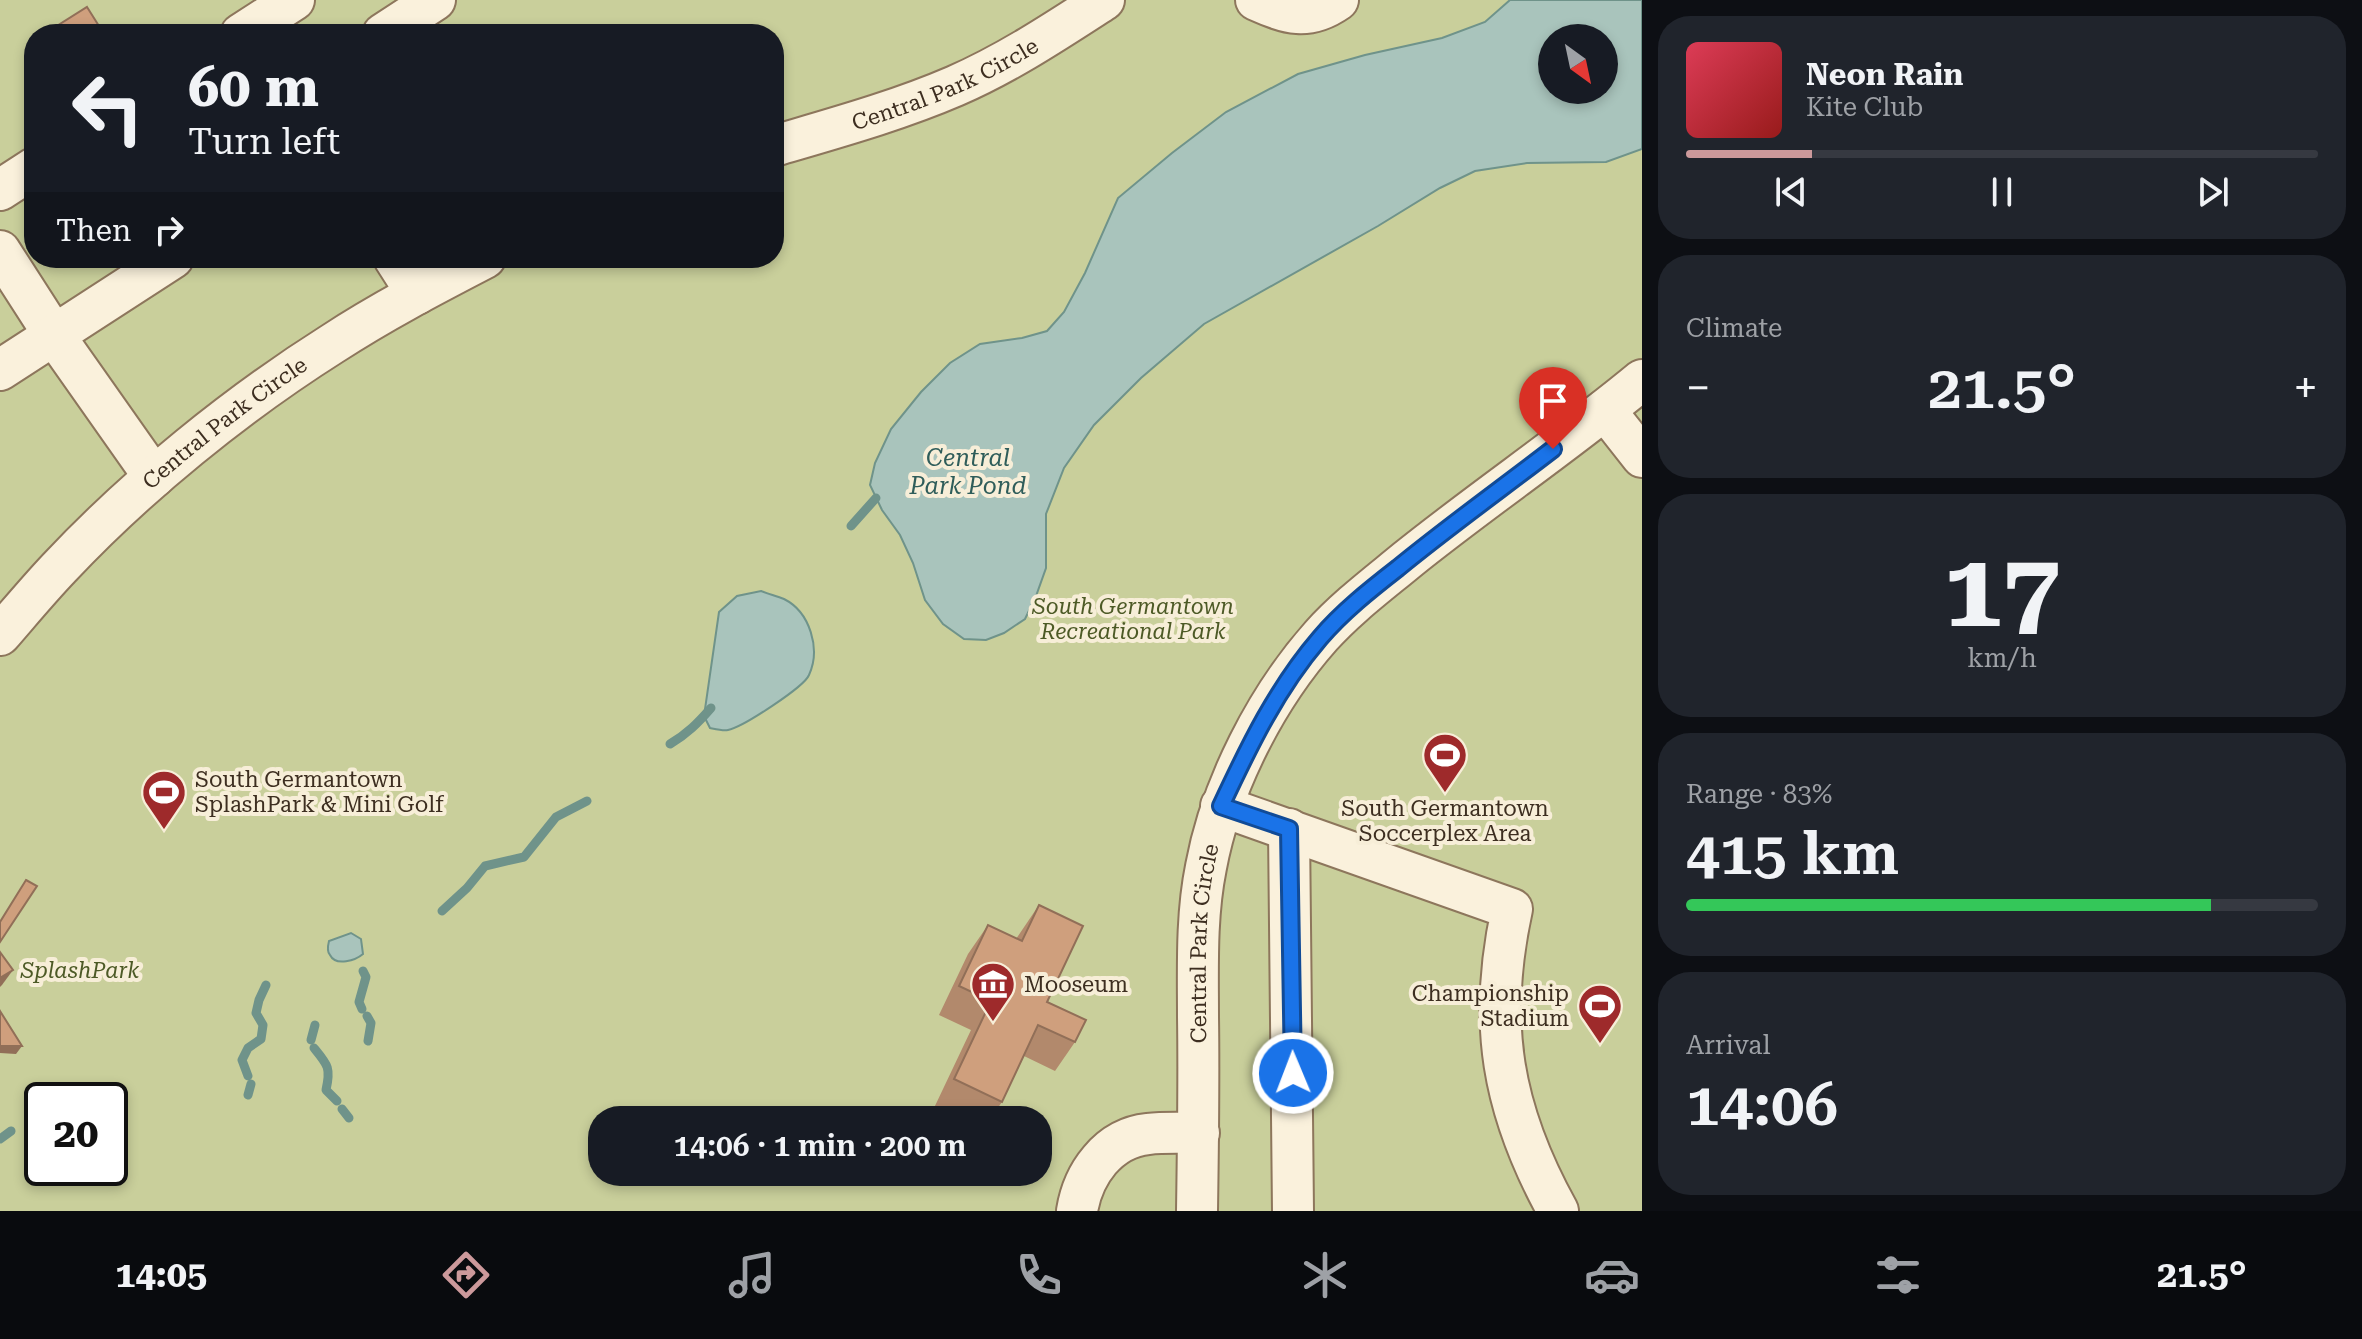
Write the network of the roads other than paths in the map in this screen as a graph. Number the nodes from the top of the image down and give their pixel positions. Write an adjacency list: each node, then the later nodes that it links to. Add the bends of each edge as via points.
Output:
1 (294, 0): 6 (street)
2 (435, 0): 7 (street)
3 (1104, 0): 8 (street, Central Park Circle, via 956,85)
4 (1338, 0): 5 (street, via 1313,14 1289,13)
5 (1271, 3)
6 (258, 24)
7 (398, 24)
8 (784, 143)
9 (24, 174): 10 (street)
10 (0, 190)
11 (158, 268): 16 (street)
12 (400, 268): 15 (street)
13 (466, 268): 15 (street, Central Park Circle)
14 (5, 269): 16 (street)
15 (417, 294): 21 (street, Central Park Circle, via 318,353)
16 (54, 335): 17 (street); 21 (street)
17 (0, 370)
18 (1642, 380): 19 (street, Central Park Circle)
19 (1605, 410): 20 (street); 23 (street, Central Park Circle, via 1434,539 1321,636 1254,735)
20 (1642, 457)
21 (154, 477): 22 (street, Central Park Circle, via 61,565)
22 (0, 635)
23 (1221, 806): 24 (street); 25 (street, Central Park Circle, via 1205,868 1198,938)
24 (1289, 829): 28 (street); 29 (street, via 1512,909 1500,996 1505,1074 1515,1112)
25 (1199, 1133): 26 (street, via 1146,1134 1123,1141 1090,1173); 27 (street, Central Park Circle)
26 (1077, 1211)
27 (1197, 1211)
28 (1293, 1211)
29 (1558, 1211)

